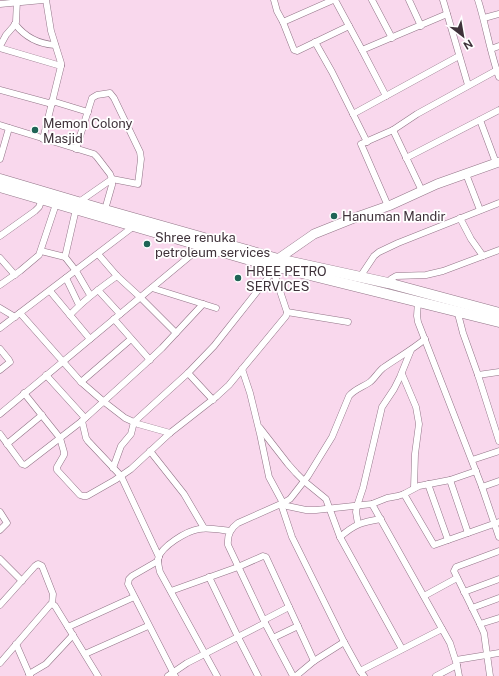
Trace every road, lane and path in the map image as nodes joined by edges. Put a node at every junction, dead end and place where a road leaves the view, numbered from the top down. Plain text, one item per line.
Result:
1 (45, 0) edge
2 (274, 0) edge
3 (334, 0) edge
4 (372, 0) edge
5 (409, 0) edge
6 (443, 0) edge
7 (478, 0) edge
8 (18, 1) edge
9 (0, 4) edge
10 (447, 14) junction
11 (499, 14) edge
12 (484, 18) junction
13 (283, 22) junction
14 (15, 24) junction
15 (349, 26) junction
16 (420, 26) junction
17 (392, 38) junction
18 (315, 42) junction
19 (55, 45) junction
20 (499, 46) edge
21 (0, 47) edge
22 (491, 49) junction
23 (362, 50) junction
24 (459, 56) junction
25 (61, 66) junction
26 (497, 70) junction
27 (499, 77) edge
28 (468, 85) junction
29 (0, 90) edge
30 (386, 96) junction
31 (52, 103) junction
32 (499, 110) edge
33 (88, 112) junction
34 (353, 114) junction
35 (480, 120) junction
36 (0, 125) edge
37 (9, 128) junction
38 (393, 130) junction
39 (42, 139) junction
40 (367, 142) junction
41 (76, 149) junction
42 (0, 158) edge
43 (406, 158) junction
44 (498, 162) edge
45 (466, 174) junction
46 (0, 179) edge
47 (112, 179) junction
48 (0, 187) edge
49 (422, 191) junction
50 (42, 199) junction
51 (57, 200) junction
52 (499, 203) edge
53 (77, 206) junction
54 (388, 206) junction
55 (480, 210) junction
56 (104, 213) junction
57 (460, 218) junction
58 (134, 226) junction
59 (0, 236) edge
60 (202, 246) junction
61 (41, 251) junction
62 (499, 251) edge
63 (98, 254) junction
64 (483, 256) junction
65 (0, 258) edge
66 (66, 258) junction
67 (275, 265) junction
68 (76, 271) junction
69 (15, 275) junction
70 (117, 276) junction
71 (360, 277) junction
72 (66, 278) junction
73 (388, 283) junction
74 (0, 285) edge
75 (152, 288) junction
76 (98, 290) junction
77 (50, 291) junction
78 (90, 295) junction
79 (140, 297) junction
80 (418, 301) junction
81 (203, 304) junction
82 (79, 305) junction
83 (458, 306) junction
84 (0, 308) edge
85 (216, 308) dead end
86 (287, 312) junction
87 (499, 313) edge
88 (120, 314) junction
89 (17, 315) junction
90 (70, 315) junction
91 (114, 319) junction
92 (348, 322) dead end
93 (499, 322) edge
94 (0, 328) edge
95 (176, 333) junction
96 (90, 339) junction
97 (131, 339) junction
98 (425, 339) junction
99 (0, 349) edge
100 (411, 350) junction
101 (150, 360) junction
102 (63, 361) junction
103 (242, 369) junction
104 (0, 370) edge
105 (499, 372) edge
106 (188, 373) junction
107 (46, 374) junction
108 (402, 374) junction
109 (478, 375) junction
110 (81, 382) junction
111 (24, 393) junction
112 (213, 400) junction
113 (103, 401) junction
114 (0, 414) edge
115 (42, 415) junction
116 (83, 419) junction
117 (134, 422) junction
118 (258, 425) junction
119 (0, 434) edge
120 (170, 434) junction
121 (60, 438) junction
122 (499, 441) edge
123 (7, 444) junction
124 (499, 450) edge
125 (150, 451) junction
126 (472, 460) junction
127 (113, 468) junction
128 (476, 471) junction
129 (121, 476) junction
130 (450, 480) junction
131 (304, 481) junction
132 (499, 481) edge
133 (428, 484) junction
134 (482, 487) junction
135 (414, 488) junction
136 (404, 494) junction
137 (282, 503) junction
138 (372, 504) junction
139 (357, 506) junction
140 (330, 509) junction
141 (0, 512) edge
142 (381, 519) junction
143 (497, 522) edge
144 (358, 524) junction
145 (204, 528) junction
146 (0, 530) edge
147 (230, 531) junction
148 (468, 533) junction
149 (340, 537) junction
150 (499, 537) edge
151 (448, 540) junction
152 (499, 551) edge
153 (0, 559) edge
154 (158, 559) junction
155 (238, 567) junction
156 (209, 577) junction
157 (457, 578) junction
158 (499, 579) edge
159 (22, 581) junction
160 (171, 591) junction
161 (464, 592) junction
162 (424, 596) junction
163 (134, 597) junction
164 (499, 598) edge
165 (52, 604) junction
166 (0, 605) edge
167 (289, 607) junction
168 (472, 608) junction
169 (499, 618) edge
170 (264, 622) junction
171 (480, 624) junction
172 (148, 626) junction
173 (298, 626) junction
174 (68, 627) junction
175 (442, 629) junction
176 (73, 635) junction
177 (238, 637) junction
178 (273, 638) junction
179 (344, 642) junction
180 (16, 644) junction
181 (402, 649) junction
182 (499, 653) edge
183 (85, 654) junction
184 (204, 654) junction
185 (486, 655) junction
186 (314, 661) junction
187 (0, 663) edge
188 (456, 663) junction
189 (362, 673) edge
190 (95, 674) edge
191 (29, 675) edge
192 (172, 675) edge
193 (216, 676) edge
194 (258, 676) edge
195 (293, 676) edge
196 (296, 676) edge
197 (436, 676) edge
198 (459, 676) edge
199 (490, 676) edge

1 - 8 street
1 - 19 street
2 - 13 street
3 - 13 street
3 - 15 street
4 - 17 street
5 - 16 street
6 - 10 street
7 - 12 street
8 - 9 street
8 - 14 street
10 - 16 street
10 - 24 street
11 - 12 street
12 - 22 street
13 - 18 street
14 - 19 street
14 - 21 street
15 - 18 street
15 - 23 street
16 - 17 street
17 - 23 street
18 - 34 street
19 - 25 street
20 - 22 street
21 - 25 street
22 - 26 street
23 - 30 street
24 - 28 street
24 - 30 street
25 - 31 street
26 - 27 street
26 - 28 street
28 - 38 street
29 - 31 street
30 - 34 street
31 - 33 street
31 - 39 street
32 - 35 street
33 - 41 street
33 - 47 street
34 - 40 street
35 - 43 street
35 - 44 street
36 - 37 street
37 - 39 street
37 - 42 street
38 - 40 street
38 - 43 street
39 - 41 street
40 - 54 street
41 - 47 street
43 - 49 street
44 - 45 street
45 - 49 street
45 - 55 street
46 - 51 main road
47 - 53 street
47 - 56 street
48 - 50 main road
49 - 54 street
50 - 51 main road
50 - 59 street
51 - 53 main road
51 - 61 street
52 - 55 street
53 - 56 main road
53 - 66 street
54 - 67 street
55 - 57 street
56 - 58 main road
56 - 67 main road
57 - 64 street
57 - 71 street
58 - 60 main road
58 - 63 street
60 - 67 main road
60 - 75 street
61 - 66 street
61 - 69 street
62 - 64 street
63 - 68 street
63 - 70 street
64 - 73 street
65 - 69 street
66 - 68 street
67 - 71 main road
67 - 80 main road
67 - 86 street
67 - 106 street
68 - 72 street
68 - 78 street
69 - 74 street
70 - 76 street
70 - 79 street
71 - 73 main road
72 - 77 street
72 - 82 street
73 - 83 main road
75 - 79 street
75 - 81 street
76 - 78 street
76 - 88 street
77 - 89 street
77 - 90 street
78 - 82 street
79 - 88 street
79 - 95 street
80 - 83 main road
80 - 98 street
81 - 85 street
81 - 95 street
82 - 90 street
83 - 87 main road
83 - 93 main road
83 - 109 street
84 - 89 street
86 - 92 street
86 - 103 street
88 - 91 street
89 - 94 street
89 - 102 street
90 - 96 street
91 - 96 street
91 - 97 street
95 - 101 street
96 - 102 street
97 - 101 street
97 - 110 street
98 - 100 street
98 - 126 street
99 - 104 street
100 - 108 street
100 - 131 street
101 - 113 street
102 - 107 street
102 - 110 street
103 - 112 street
103 - 118 street
105 - 109 street
106 - 112 street
106 - 117 street
107 - 111 street
107 - 116 street
108 - 135 street
108 - 139 street
109 - 122 street
110 - 113 street
111 - 114 street
111 - 115 street
112 - 120 street
113 - 116 street
113 - 117 street
115 - 121 street
115 - 123 street
116 - 121 street
116 - 127 street
117 - 120 street
117 - 127 street
118 - 131 street
118 - 137 street
119 - 123 street
120 - 125 street
121 - 123 street
121 - 129 street
124 - 126 street
125 - 129 street
125 - 145 street
126 - 128 street
127 - 129 street
128 - 130 street
128 - 134 street
129 - 154 street
130 - 133 street
130 - 148 street
131 - 137 street
131 - 140 street
132 - 134 street
133 - 135 street
133 - 151 street
134 - 143 street
135 - 136 street
136 - 138 street
136 - 151 street
137 - 140 street
137 - 147 street
137 - 179 street
138 - 139 street
138 - 142 street
139 - 140 street
139 - 144 street
140 - 149 street
141 - 146 street
142 - 144 street
142 - 162 street
143 - 148 street
143 - 150 street
144 - 149 street
145 - 147 street
145 - 154 street
147 - 155 street
148 - 151 street
149 - 181 street
152 - 157 street
153 - 159 street
154 - 160 street
154 - 163 street
155 - 156 street
155 - 167 street
155 - 170 street
156 - 160 street
156 - 177 street
157 - 161 street
157 - 162 street
158 - 161 street
159 - 165 street
159 - 166 street
160 - 184 street
161 - 168 street
162 - 175 street
163 - 172 street
163 - 174 street
164 - 168 street
165 - 174 street
165 - 180 street
167 - 170 street
167 - 173 street
168 - 171 street
169 - 171 street
170 - 177 street
170 - 178 street
171 - 185 street
172 - 183 street
172 - 192 street
173 - 178 street
173 - 186 street
174 - 176 street
175 - 181 street
175 - 188 street
176 - 183 street
176 - 191 street
177 - 184 street
177 - 194 street
178 - 195 street
179 - 186 street
179 - 189 street
180 - 187 street
180 - 191 street
181 - 189 street
182 - 185 street
183 - 190 street
184 - 192 street
184 - 193 street
185 - 188 street
185 - 199 street
186 - 196 street
188 - 197 street
188 - 198 street

